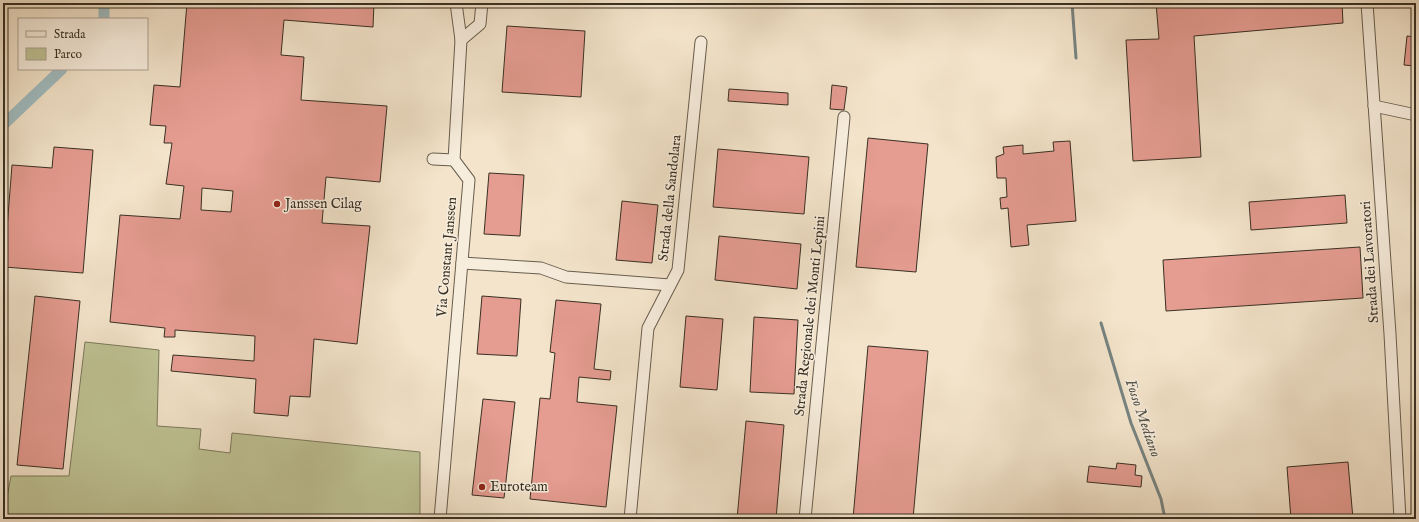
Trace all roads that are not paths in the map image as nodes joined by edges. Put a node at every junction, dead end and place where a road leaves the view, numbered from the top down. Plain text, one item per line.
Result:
1 (456, 3) edge
2 (482, 3) edge
3 (1367, 3) edge
4 (461, 40) junction
5 (701, 42) dead end
6 (1374, 106) junction
7 (1416, 114) edge
8 (844, 117) dead end
9 (433, 159) dead end
10 (454, 160) junction
11 (462, 263) junction
12 (670, 285) junction
13 (440, 519) edge
14 (630, 519) edge
15 (805, 519) edge
16 (1400, 519) edge

1 - 4 street
2 - 4 street
3 - 6 street, Strada dei Lavoratori
4 - 10 street
5 - 12 street, Strada della Sandolara
6 - 7 street
6 - 16 street, Strada dei Lavoratori
8 - 15 street, Strada Regionale dei Monti Lepini
9 - 10 street
10 - 11 street, Via Constant Janssen
11 - 12 street
11 - 13 street, Via Constant Janssen
12 - 14 street, Strada della Sandolara

